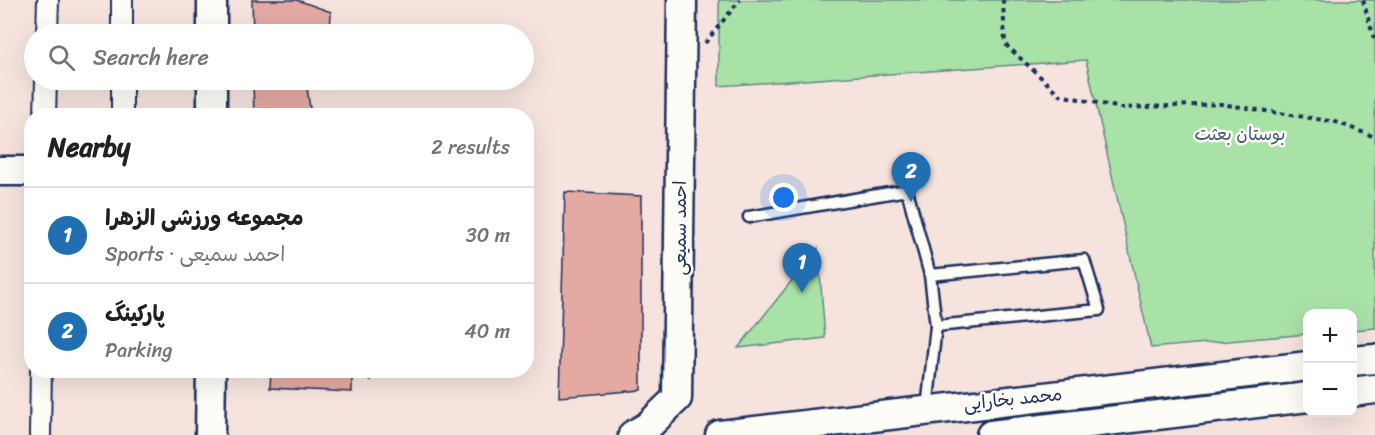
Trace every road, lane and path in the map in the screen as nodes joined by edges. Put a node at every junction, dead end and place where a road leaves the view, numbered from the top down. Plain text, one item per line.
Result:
1 (48, 0) edge
2 (122, 0) edge
3 (212, 0) edge
4 (682, 0) edge
5 (740, 0) edge
6 (1003, 0) edge
7 (1363, 0) edge
8 (47, 24) edge
9 (122, 24) edge
10 (212, 24) edge
11 (1375, 42) edge
12 (682, 71) junction
13 (46, 90) edge
14 (122, 90) edge
15 (212, 90) edge
16 (45, 108) edge
17 (122, 108) edge
18 (212, 108) edge
19 (1375, 137) edge
20 (0, 171) edge
21 (24, 171) edge
22 (749, 217) dead end
23 (930, 275) junction
24 (936, 326) junction
25 (1375, 359) edge
26 (1357, 361) edge
27 (1303, 367) edge
28 (41, 378) edge
29 (211, 378) edge
30 (1375, 389) edge
31 (1357, 391) edge
32 (1303, 398) edge
33 (927, 409) junction
34 (1025, 415) edge
35 (1122, 426) edge
36 (1074, 429) edge
37 (40, 435) edge
38 (210, 435) edge
39 (633, 435) edge
40 (720, 435) edge
41 (991, 435) edge

1 - 8 street
2 - 9 street
3 - 10 main road
4 - 12 main road, احمد سمیعی
5 - 12 path
6 - 19 path
7 - 11 path
12 - 39 main road, احمد سمیعی
13 - 16 street
14 - 17 street
15 - 18 main road
20 - 21 main road
22 - 23 lane
23 - 24 lane
23 - 24 lane
24 - 33 lane
25 - 26 main road
27 - 34 main road, محمد بخارایی
28 - 37 street
29 - 38 main road
30 - 31 main road
32 - 35 main road, محمد بخارایی
33 - 34 main road, محمد بخارایی
33 - 40 main road, محمد بخارایی
34 - 36 main road
34 - 36 main road, محمد بخارایی
34 - 41 main road, محمد بخارایی
35 - 36 main road, محمد بخارایی

